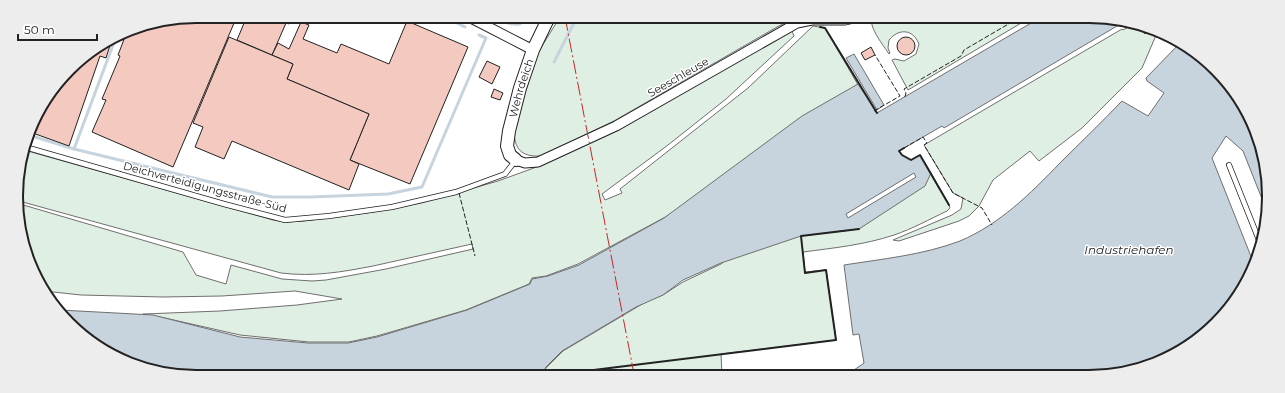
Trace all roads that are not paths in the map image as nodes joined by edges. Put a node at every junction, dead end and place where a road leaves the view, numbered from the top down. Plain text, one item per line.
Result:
1 (481, 23) edge
2 (546, 23) edge
3 (801, 23) edge
4 (533, 50) junction
5 (30, 148) edge
6 (516, 160) junction
7 (1229, 165) dead end
8 (1258, 235) edge

1 - 4 street
2 - 4 street, Wehrdeich
3 - 6 street, Seeschleuse
4 - 6 street, Wehrdeich
5 - 6 lane, Deichverteidigungsstraße-Süd
7 - 8 lane

